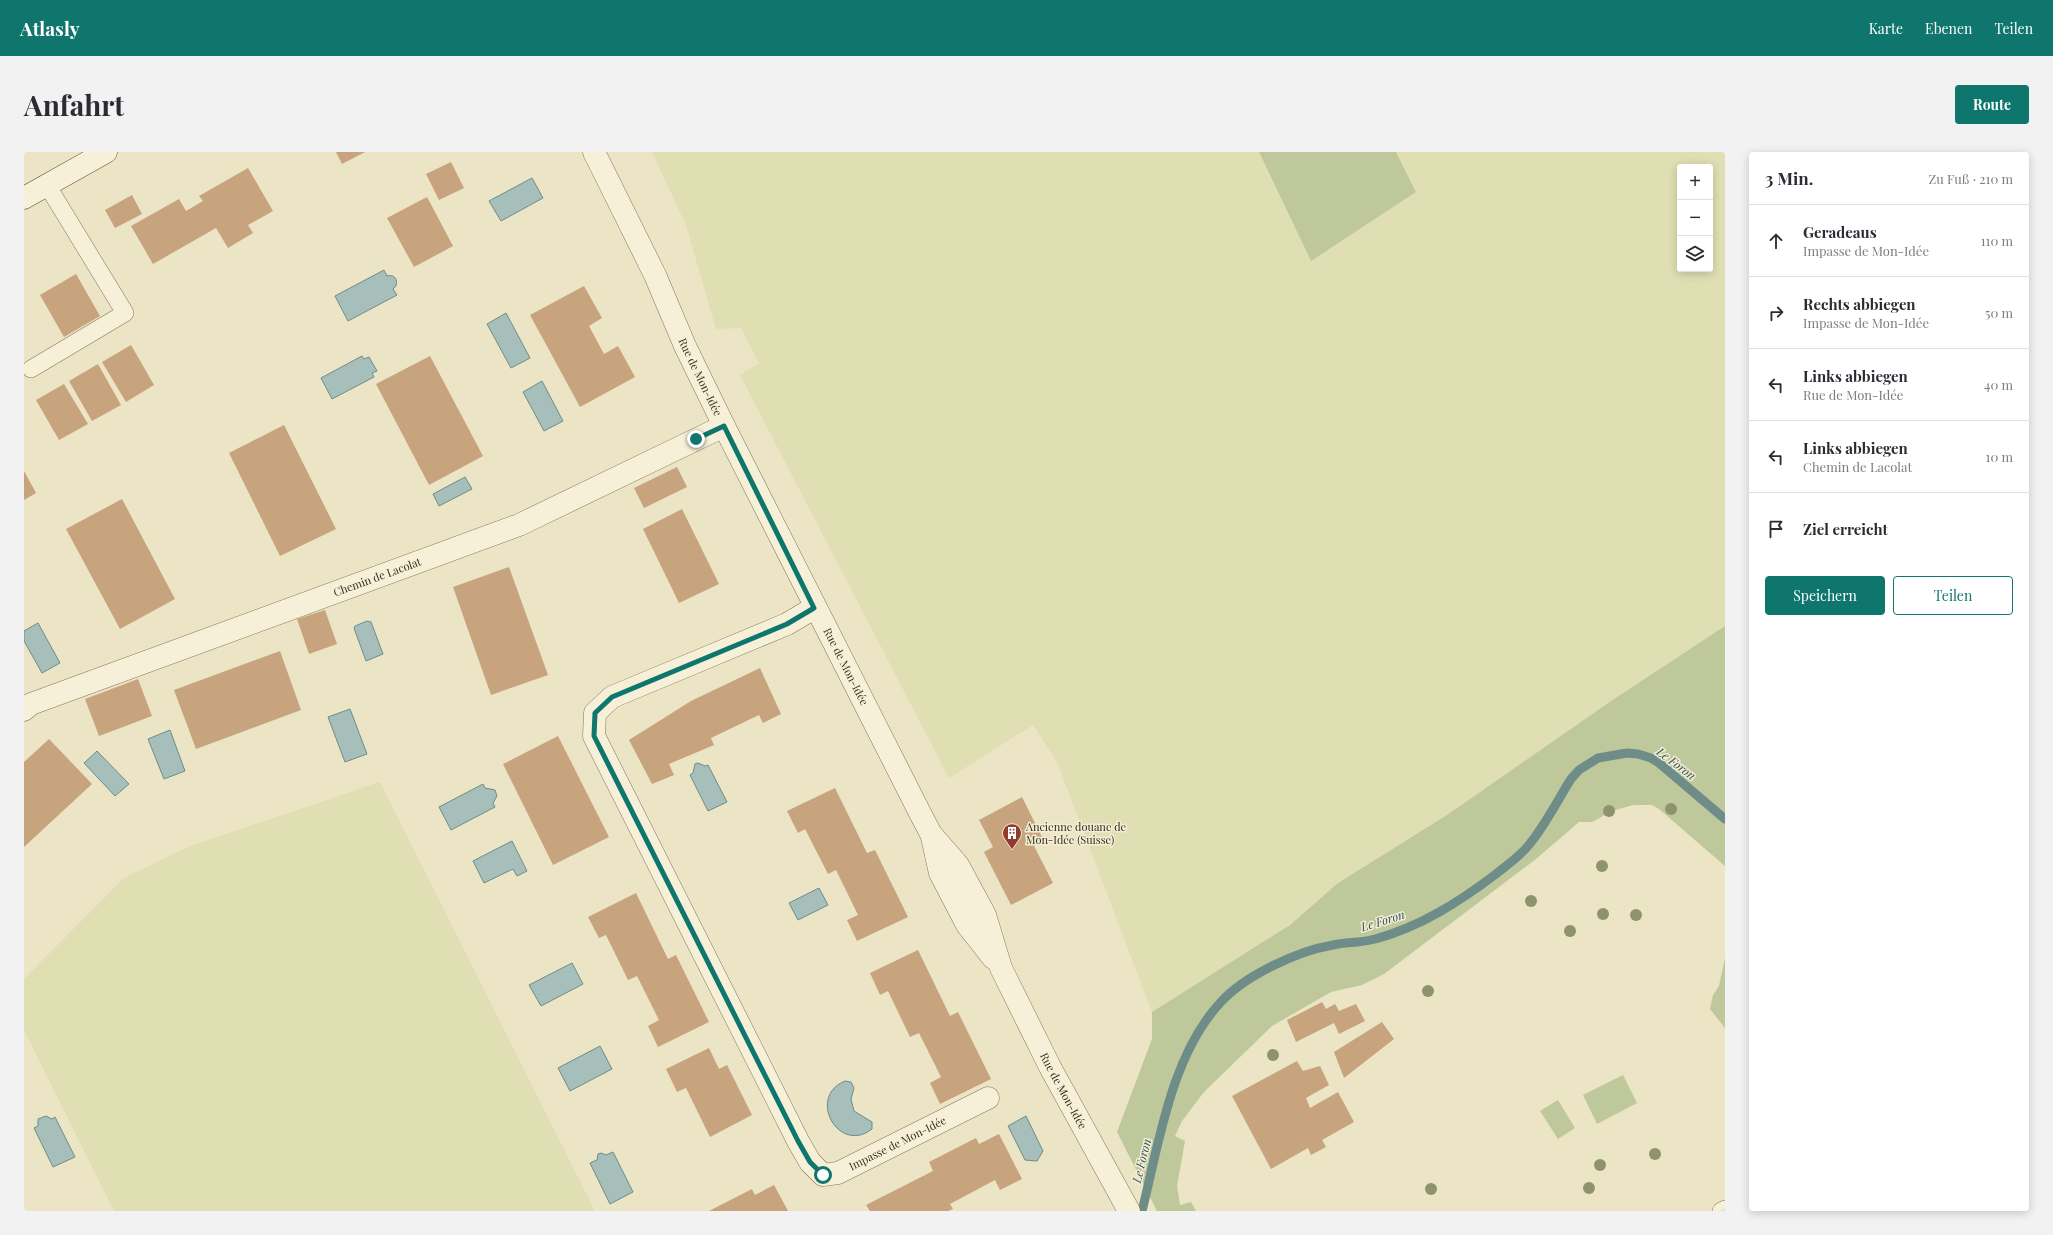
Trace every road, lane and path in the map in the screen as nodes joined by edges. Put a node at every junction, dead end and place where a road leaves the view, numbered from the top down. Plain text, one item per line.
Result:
1 (106, 152) edge
2 (594, 152) edge
3 (47, 185) junction
4 (24, 198) edge
5 (31, 369) dead end
6 (724, 426) junction
7 (814, 608) junction
8 (24, 710) edge
9 (988, 1098) dead end
10 (1725, 1209) edge
11 (1129, 1211) edge
12 (1721, 1211) edge

1 - 3 street
2 - 6 street, Rue de Mon-Idée
3 - 4 street
3 - 5 lane
6 - 7 street, Rue de Mon-Idée
6 - 8 street, Chemin de Lacolat
7 - 9 street, Impasse de Mon-Idée
7 - 11 street, Rue de Mon-Idée
10 - 12 lane

